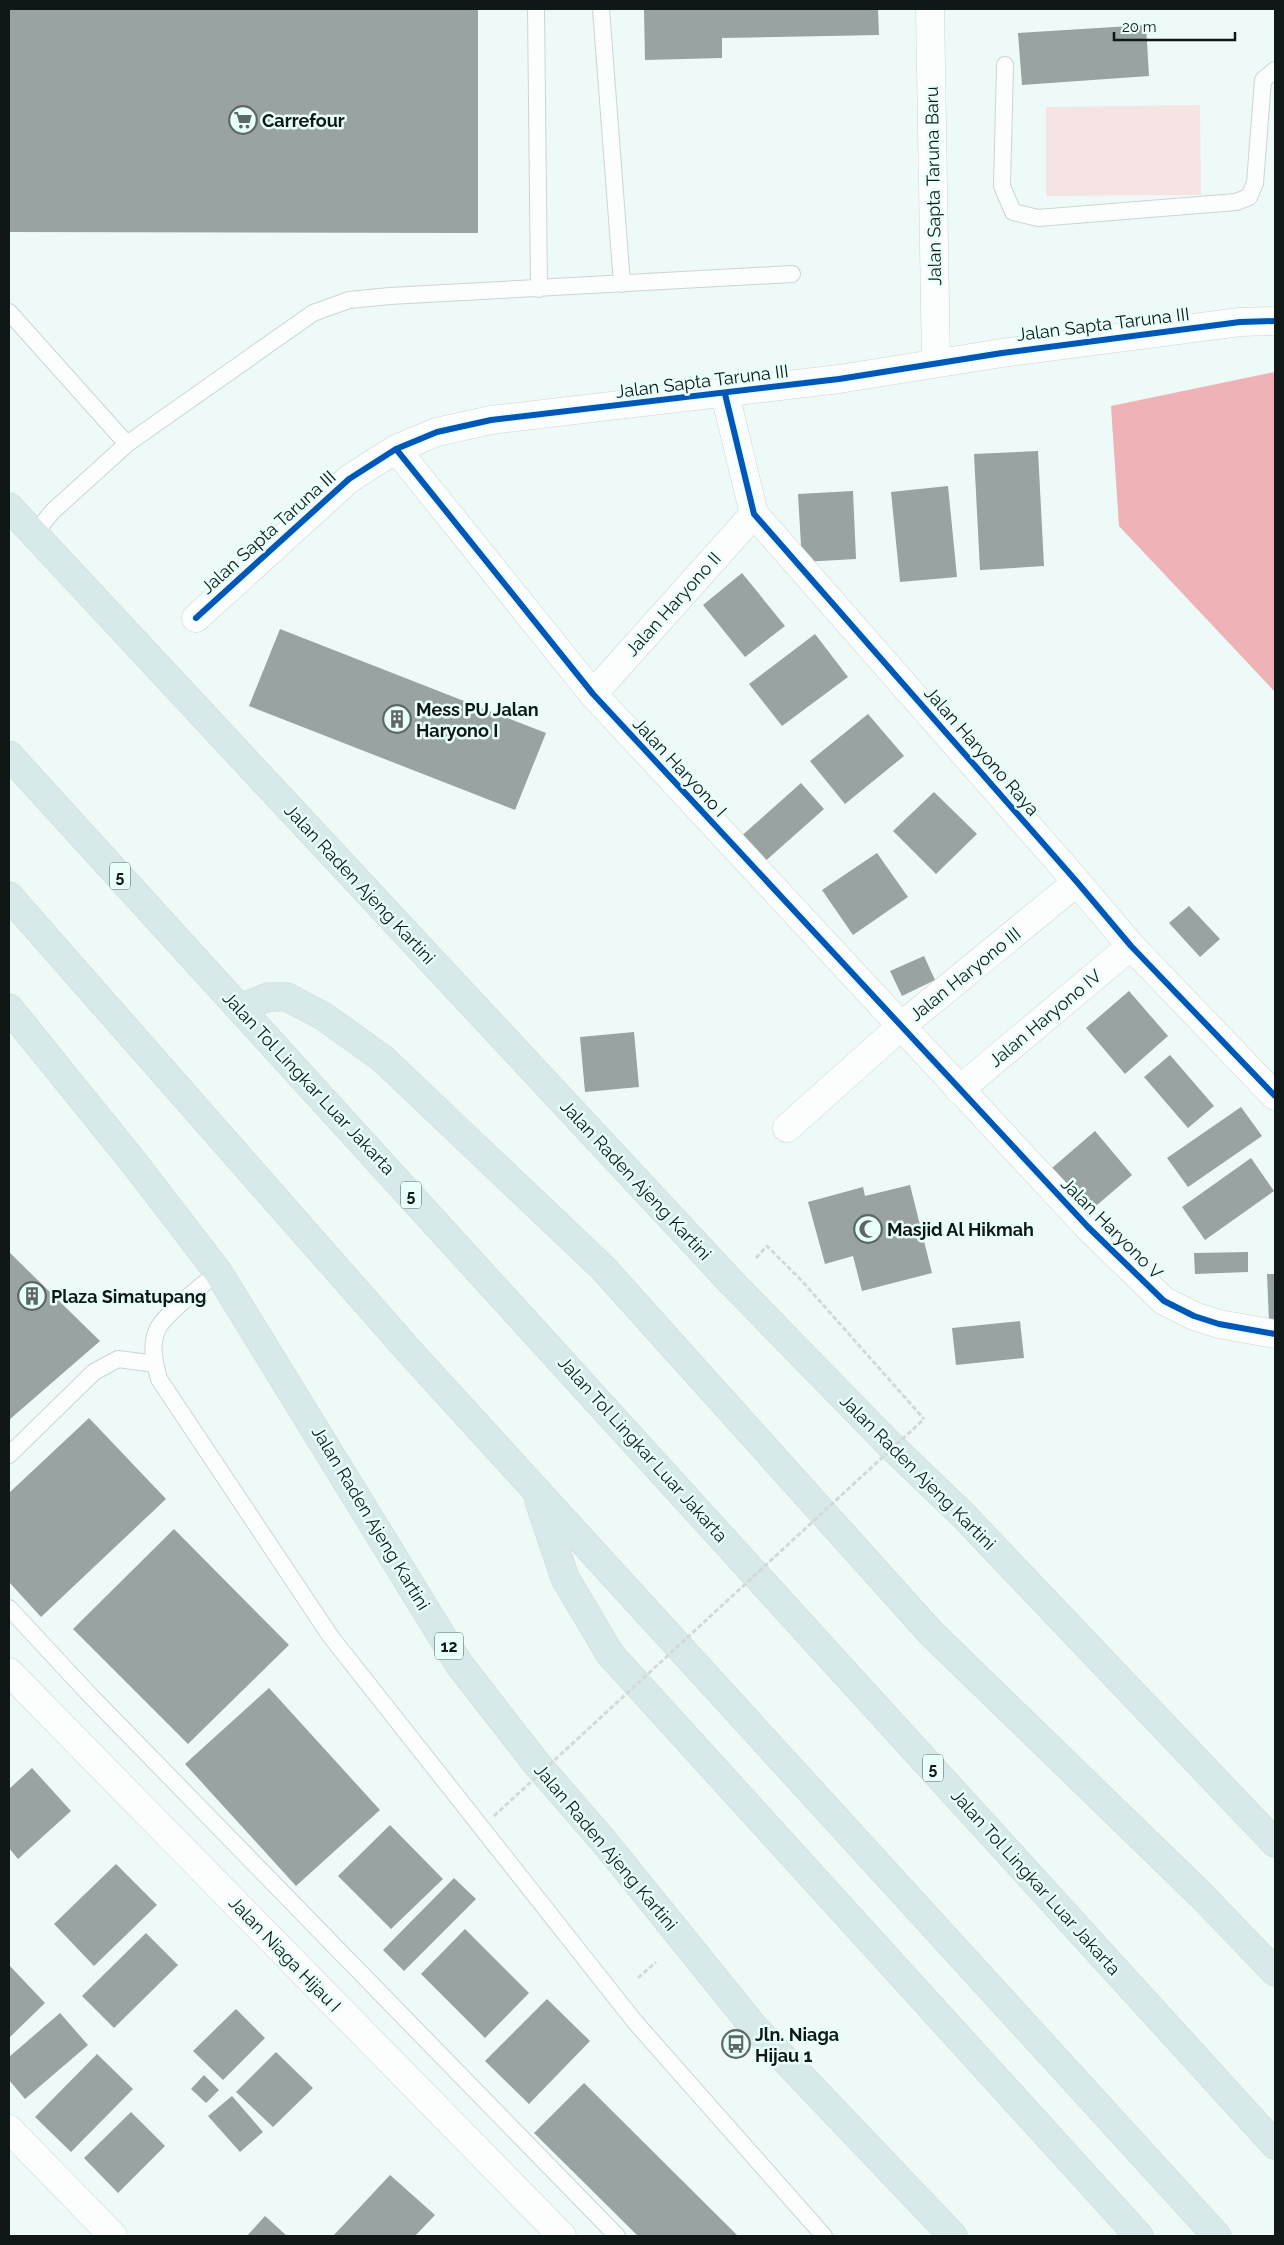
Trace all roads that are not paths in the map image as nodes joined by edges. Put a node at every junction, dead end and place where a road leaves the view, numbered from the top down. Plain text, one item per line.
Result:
1 (536, 9) edge
2 (601, 9) edge
3 (930, 9) edge
4 (1006, 64) dead end
5 (1275, 70) edge
6 (792, 274) dead end
7 (622, 284) junction
8 (539, 289) junction
9 (9, 312) edge
10 (1275, 321) edge
11 (936, 363) junction
12 (725, 394) junction
13 (127, 444) junction
14 (396, 449) junction
15 (9, 507) edge
16 (754, 514) junction
17 (34, 534) junction
18 (196, 618) dead end
19 (593, 694) junction
20 (9, 755) edge
21 (1077, 882) junction
22 (9, 896) edge
23 (1131, 946) junction
24 (235, 1003) junction
25 (9, 1008) edge
26 (900, 1027) junction
27 (959, 1090) junction
28 (1275, 1096) edge
29 (786, 1128) dead end
30 (218, 1272) junction
31 (1275, 1334) edge
32 (155, 1364) junction
33 (9, 1455) edge
34 (535, 1490) junction
35 (9, 1608) edge
36 (9, 1672) edge
37 (1275, 1843) edge
38 (1275, 1972) edge
39 (9, 2129) edge
40 (1275, 2144) edge
41 (113, 2236) edge
42 (562, 2236) edge
43 (617, 2236) edge
44 (824, 2236) edge
45 (953, 2236) edge
46 (1139, 2236) edge
47 (1216, 2236) edge

1 - 8 lane
2 - 7 lane
3 - 11 street, Jalan Sapta Taruna Baru
4 - 5 lane
6 - 7 lane
7 - 8 lane
8 - 13 lane
9 - 13 lane
10 - 11 street, Jalan Sapta Taruna III
11 - 12 street, Jalan Sapta Taruna III
12 - 14 street, Jalan Sapta Taruna III
12 - 16 street, Jalan Haryono Raya
13 - 17 lane
14 - 18 street, Jalan Sapta Taruna III
14 - 19 street, Jalan Haryono I
15 - 17 highway, Jalan Raden Ajeng Kartini
16 - 19 street, Jalan Haryono II
16 - 21 street, Jalan Haryono Raya
17 - 37 highway, Jalan Raden Ajeng Kartini
19 - 26 street, Jalan Haryono I
20 - 24 highway, Jalan Tol Lingkar Luar Jakarta / 5
21 - 23 street, Jalan Haryono Raya
21 - 26 street, Jalan Haryono III
22 - 34 highway
23 - 27 street, Jalan Haryono IV
23 - 28 street, Jalan Haryono Raya
24 - 38 highway
24 - 40 highway, Jalan Tol Lingkar Luar Jakarta / 5
25 - 30 highway, Jalan Raden Ajeng Kartini / 12
26 - 27 street, Jalan Haryono I
26 - 29 street, Jalan Haryono III
27 - 31 street, Jalan Haryono V
30 - 32 lane
30 - 45 highway, Jalan Raden Ajeng Kartini / 12
32 - 33 lane
32 - 44 lane
34 - 46 highway
34 - 47 highway
35 - 43 lane
36 - 42 street, Jalan Niaga Hijau I
39 - 41 street

